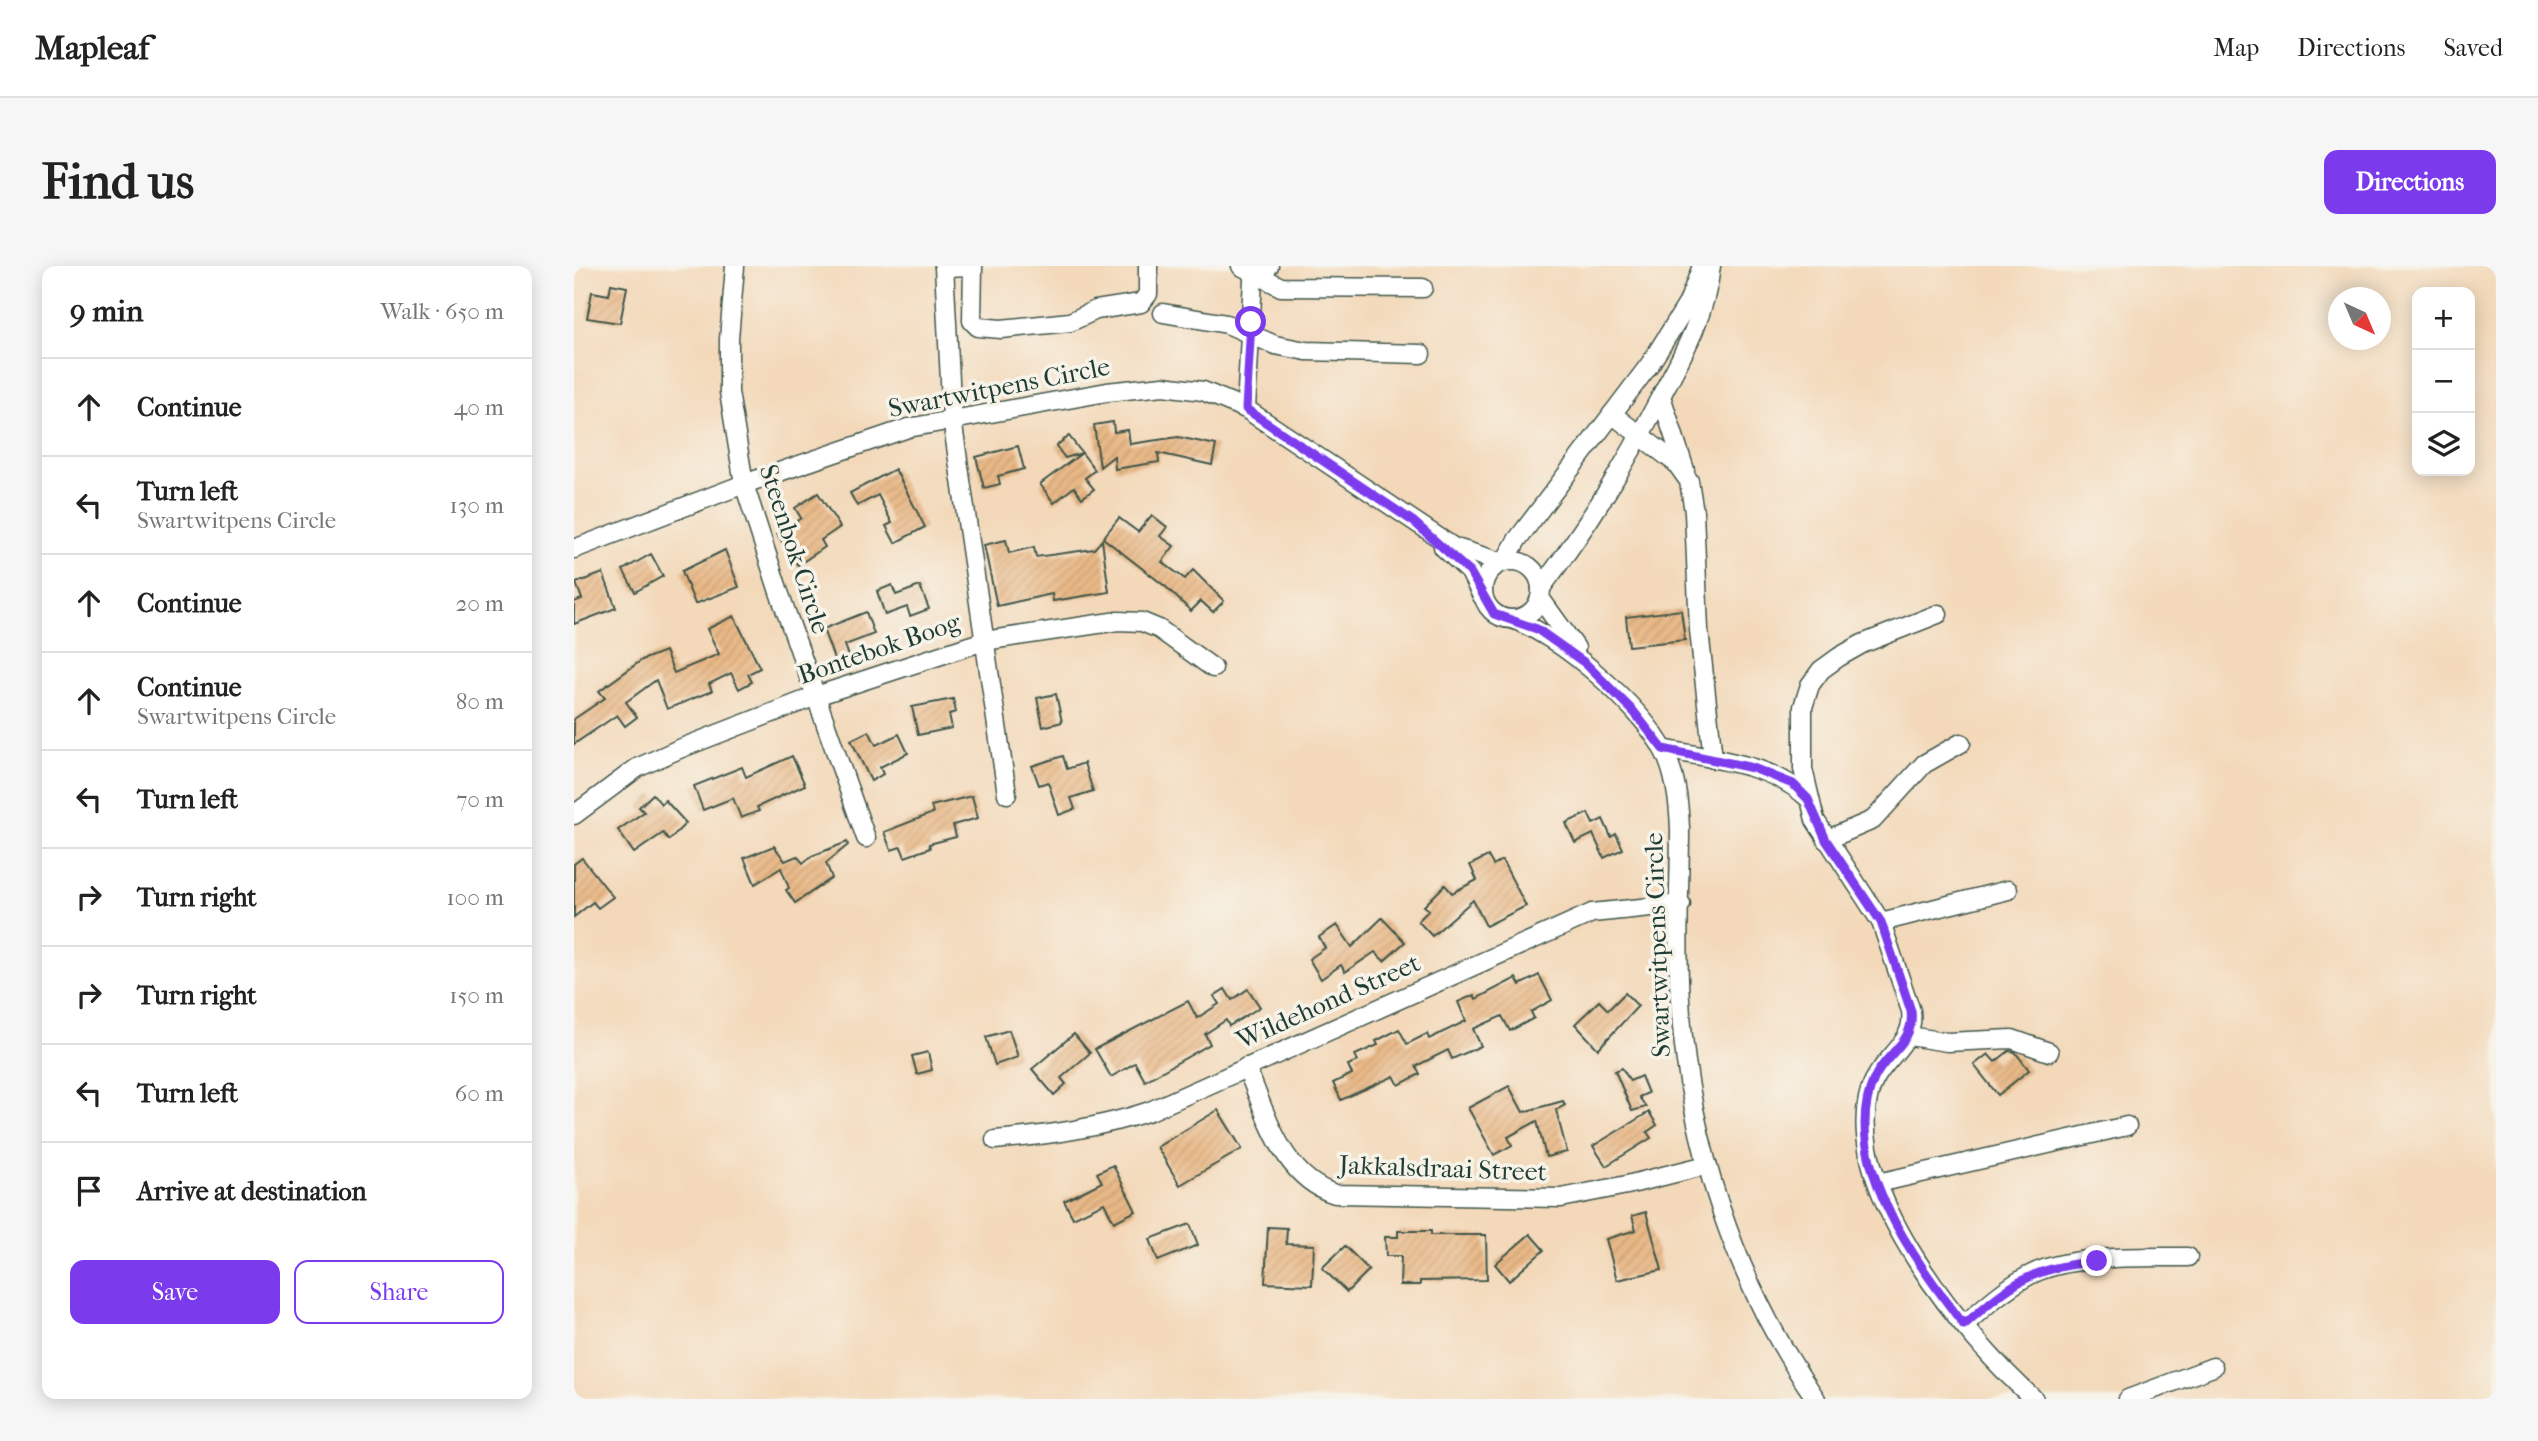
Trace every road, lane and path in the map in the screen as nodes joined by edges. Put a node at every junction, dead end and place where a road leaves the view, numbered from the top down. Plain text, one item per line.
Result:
1 (735, 266) edge
2 (1148, 266) edge
3 (1702, 266) edge
4 (1711, 266) edge
5 (944, 267) edge
6 (1256, 269) edge
7 (1423, 288) dead end
8 (1163, 313) dead end
9 (1250, 332) junction
10 (1420, 354) dead end
11 (1661, 396) junction
12 (1246, 409) junction
13 (1612, 414) junction
14 (952, 419) junction
15 (1642, 435) junction
16 (1689, 481) junction
17 (744, 484) junction
18 (1414, 522) junction
19 (574, 549) edge
20 (1503, 561) junction
21 (1540, 593) junction
22 (1483, 598) junction
23 (1938, 614) dead end
24 (1512, 619) junction
25 (984, 641) junction
26 (1585, 663) junction
27 (1213, 668) dead end
28 (816, 696) junction
29 (1961, 743) dead end
30 (1663, 749) junction
31 (1713, 760) junction
32 (1007, 794) dead end
33 (1808, 799) junction
34 (574, 815) edge
35 (866, 838) dead end
36 (1826, 840) junction
37 (2008, 890) dead end
38 (1681, 904) junction
39 (1881, 922) junction
40 (1909, 1036) junction
41 (2049, 1052) dead end
42 (1246, 1067) junction
43 (2127, 1126) dead end
44 (995, 1140) dead end
45 (1707, 1165) junction
46 (1878, 1183) junction
47 (2188, 1257) dead end
48 (1964, 1325) junction
49 (2213, 1367) dead end
50 (1815, 1399) edge
51 (2034, 1399) edge
52 (2128, 1399) edge

1 - 17 street, Steenbok Circle
2 - 5 street
3 - 13 street
4 - 11 street
5 - 14 street
6 - 7 street
6 - 9 street
8 - 9 street
9 - 10 street
9 - 12 street
11 - 15 street
11 - 16 street
12 - 14 street, Swartwitpens Circle
12 - 18 street, Swartwitpens Circle
13 - 15 street
13 - 20 street
14 - 17 street, Swartwitpens Circle
14 - 25 street
15 - 16 street
15 - 21 street
16 - 31 street
17 - 19 street, Swartwitpens Circle
17 - 28 street, Steenbok Circle
18 - 20 street, Swartwitpens Circle
18 - 22 street, Swartwitpens Circle
20 - 21 street
20 - 22 street
21 - 24 street
21 - 26 street, Swartwitpens Circle
22 - 24 street
23 - 33 street
24 - 26 street, Swartwitpens Circle
25 - 27 street, Bontebok Boog
25 - 28 street, Bontebok Boog
25 - 32 street
26 - 30 street, Swartwitpens Circle
28 - 34 street, Bontebok Boog
28 - 35 street, Steenbok Circle
29 - 36 street
30 - 31 street
30 - 38 street, Swartwitpens Circle
31 - 33 street
33 - 36 street
36 - 39 street
37 - 39 street
38 - 42 street, Wildehond Street
38 - 45 street, Swartwitpens Circle
39 - 40 street
40 - 41 street
40 - 46 street
42 - 44 street, Wildehond Street
42 - 45 street, Jakkalsdraai Street
43 - 46 street
45 - 50 street, Swartwitpens Circle
46 - 48 street
47 - 48 street
48 - 51 street
49 - 52 street

